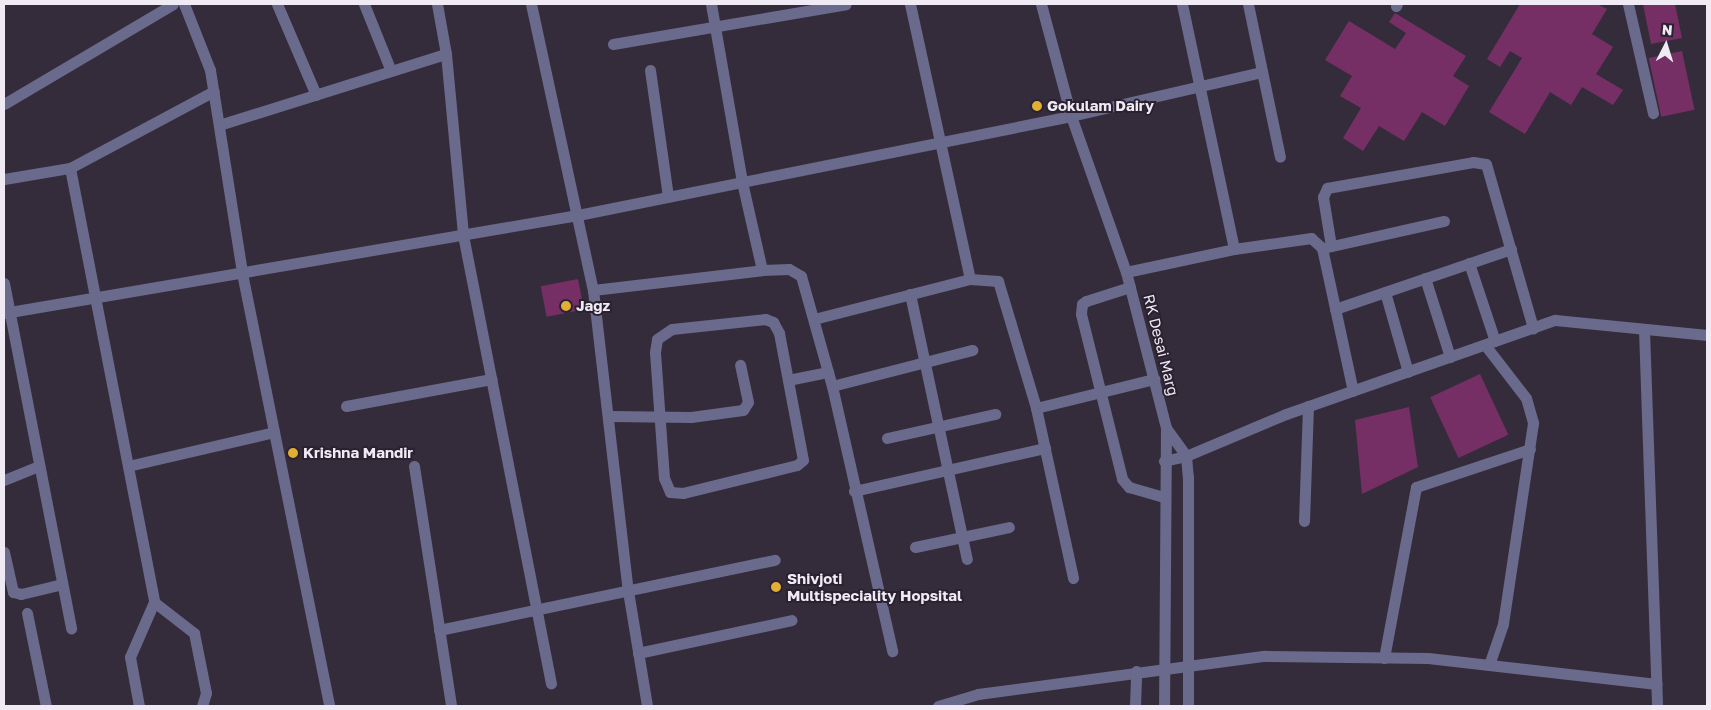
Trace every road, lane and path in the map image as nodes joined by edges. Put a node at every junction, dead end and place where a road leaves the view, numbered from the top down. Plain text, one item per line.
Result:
1 (173, 4) edge
2 (184, 4) edge
3 (277, 4) edge
4 (364, 4) edge
5 (437, 4) edge
6 (531, 4) edge
7 (710, 4) edge
8 (846, 4) edge
9 (910, 4) edge
10 (1041, 4) edge
11 (1182, 4) edge
12 (1248, 4) edge
13 (1628, 4) edge
14 (715, 27) junction
15 (613, 44) dead end
16 (446, 54) junction
17 (650, 70) dead end
18 (392, 71) junction
19 (1262, 72) junction
20 (1199, 86) junction
21 (214, 91) junction
22 (316, 94) junction
23 (4, 104) edge
24 (1652, 113) dead end
25 (1071, 116) junction
26 (219, 125) junction
27 (940, 142) junction
28 (1280, 158) dead end
29 (70, 168) junction
30 (6, 176) edge
31 (742, 182) junction
32 (668, 197) junction
33 (578, 215) junction
34 (1444, 221) dead end
35 (463, 235) junction
36 (1326, 247) junction
37 (1234, 249) junction
38 (1511, 249) junction
39 (1470, 263) junction
40 (762, 270) junction
41 (242, 272) junction
42 (1126, 272) junction
43 (970, 278) junction
44 (1426, 278) junction
45 (4, 283) edge
46 (1130, 287) junction
47 (593, 290) junction
48 (1385, 292) junction
49 (910, 294) junction
50 (95, 298) junction
51 (1335, 309) junction
52 (6, 312) edge
53 (814, 319) junction
54 (1533, 328) junction
55 (1644, 330) junction
56 (1707, 335) edge
57 (1490, 343) junction
58 (972, 350) dead end
59 (1450, 357) junction
60 (925, 363) junction
61 (740, 365) dead end
62 (828, 372) junction
63 (1408, 372) junction
64 (492, 379) junction
65 (788, 380) junction
66 (1154, 380) junction
67 (832, 386) junction
68 (1353, 390) junction
69 (1100, 393) junction
70 (346, 406) dead end
71 (1308, 406) junction
72 (1036, 408) junction
73 (995, 414) dead end
74 (610, 416) junction
75 (661, 417) junction
76 (938, 427) junction
77 (1166, 428) junction
78 (274, 432) junction
79 (887, 438) dead end
80 (1045, 448) junction
81 (1530, 449) junction
82 (1186, 456) junction
83 (1164, 461) junction
84 (39, 466) junction
85 (128, 466) junction
86 (414, 466) dead end
87 (947, 470) junction
88 (4, 480) edge
89 (854, 491) junction
90 (1164, 497) junction
91 (1304, 521) dead end
92 (1009, 527) dead end
93 (962, 537) junction
94 (915, 547) dead end
95 (4, 552) edge
96 (967, 559) dead end
97 (775, 560) dead end
98 (1073, 578) dead end
99 (62, 584) junction
100 (628, 591) junction
101 (154, 602) junction
102 (537, 610) junction
103 (27, 613) dead end
104 (792, 620) dead end
105 (71, 629) dead end
106 (439, 630) junction
107 (892, 651) dead end
108 (638, 654) junction
109 (1384, 658) junction
110 (1489, 665) junction
111 (1189, 666) junction
112 (1164, 667) junction
113 (1136, 671) junction
114 (551, 683) dead end
115 (1657, 684) junction
116 (46, 706) edge
117 (139, 706) edge
118 (202, 706) edge
119 (329, 706) edge
120 (451, 706) edge
121 (647, 706) edge
122 (938, 706) edge
123 (1135, 706) edge
124 (1164, 706) edge
125 (1188, 706) edge
126 (1657, 706) edge

1 - 23 street
2 - 21 street
3 - 22 street
4 - 18 street
5 - 16 street
6 - 33 street
7 - 14 street
8 - 14 street
9 - 27 street
10 - 25 street, RK Desai Marg
11 - 20 street
12 - 19 street
13 - 24 street
14 - 15 street
14 - 31 street
16 - 18 street
16 - 35 street
17 - 32 street
18 - 22 street
19 - 20 street
19 - 28 street
20 - 25 street
20 - 37 street
21 - 26 street
21 - 29 street
22 - 26 street
25 - 27 street
25 - 42 street, RK Desai Marg
26 - 41 street
27 - 31 street
27 - 43 street
29 - 30 street
29 - 50 street
31 - 32 street
31 - 40 street
32 - 33 street
33 - 35 street
33 - 47 street
34 - 36 street
35 - 41 street
35 - 64 street
36 - 37 street
36 - 38 street
36 - 51 street
37 - 42 street
38 - 39 street
38 - 54 street
39 - 44 street
39 - 57 street
40 - 47 street
40 - 53 street
41 - 50 street
41 - 78 street
42 - 46 street, RK Desai Marg
43 - 49 street
43 - 72 street
44 - 48 street
44 - 59 street
45 - 52 street
46 - 66 street, RK Desai Marg
46 - 69 street
47 - 74 street
48 - 51 street
48 - 63 street
49 - 53 street
49 - 60 street
50 - 52 street
50 - 85 street
51 - 68 street
52 - 84 street
53 - 62 street
54 - 55 street
54 - 57 street
55 - 56 street
55 - 115 street
57 - 59 street
57 - 81 street
58 - 60 street
59 - 63 street
60 - 67 street
60 - 76 street
61 - 75 street
62 - 65 street
62 - 67 street
63 - 68 street
64 - 70 street
64 - 102 street
65 - 75 street
65 - 75 street
66 - 69 street
66 - 77 street, RK Desai Marg
67 - 89 street
68 - 71 street
69 - 72 street
69 - 90 street
71 - 82 street
71 - 91 street
72 - 80 street
73 - 76 street
74 - 75 street
74 - 100 street
76 - 79 street
76 - 87 street
77 - 82 street
77 - 83 street, RK Desai Marg
78 - 85 street
78 - 119 street
80 - 87 street
80 - 98 street
81 - 109 street
81 - 110 street
82 - 83 street
82 - 111 street
83 - 90 street, RK Desai Marg
84 - 88 street
84 - 99 street
85 - 101 street
86 - 106 street
87 - 89 street
87 - 93 street
89 - 107 street
90 - 112 street, RK Desai Marg
92 - 93 street
93 - 94 street
93 - 96 street
95 - 99 street
97 - 100 street
99 - 105 street
100 - 102 street
100 - 108 street
101 - 117 street
101 - 118 street
102 - 106 street
102 - 114 street
103 - 116 street
104 - 108 street
106 - 120 street
108 - 121 street
109 - 110 street
109 - 111 street
110 - 115 street
111 - 112 street
111 - 125 street
112 - 113 street
112 - 124 street, RK Desai Marg
113 - 122 street
113 - 123 street
115 - 126 street

